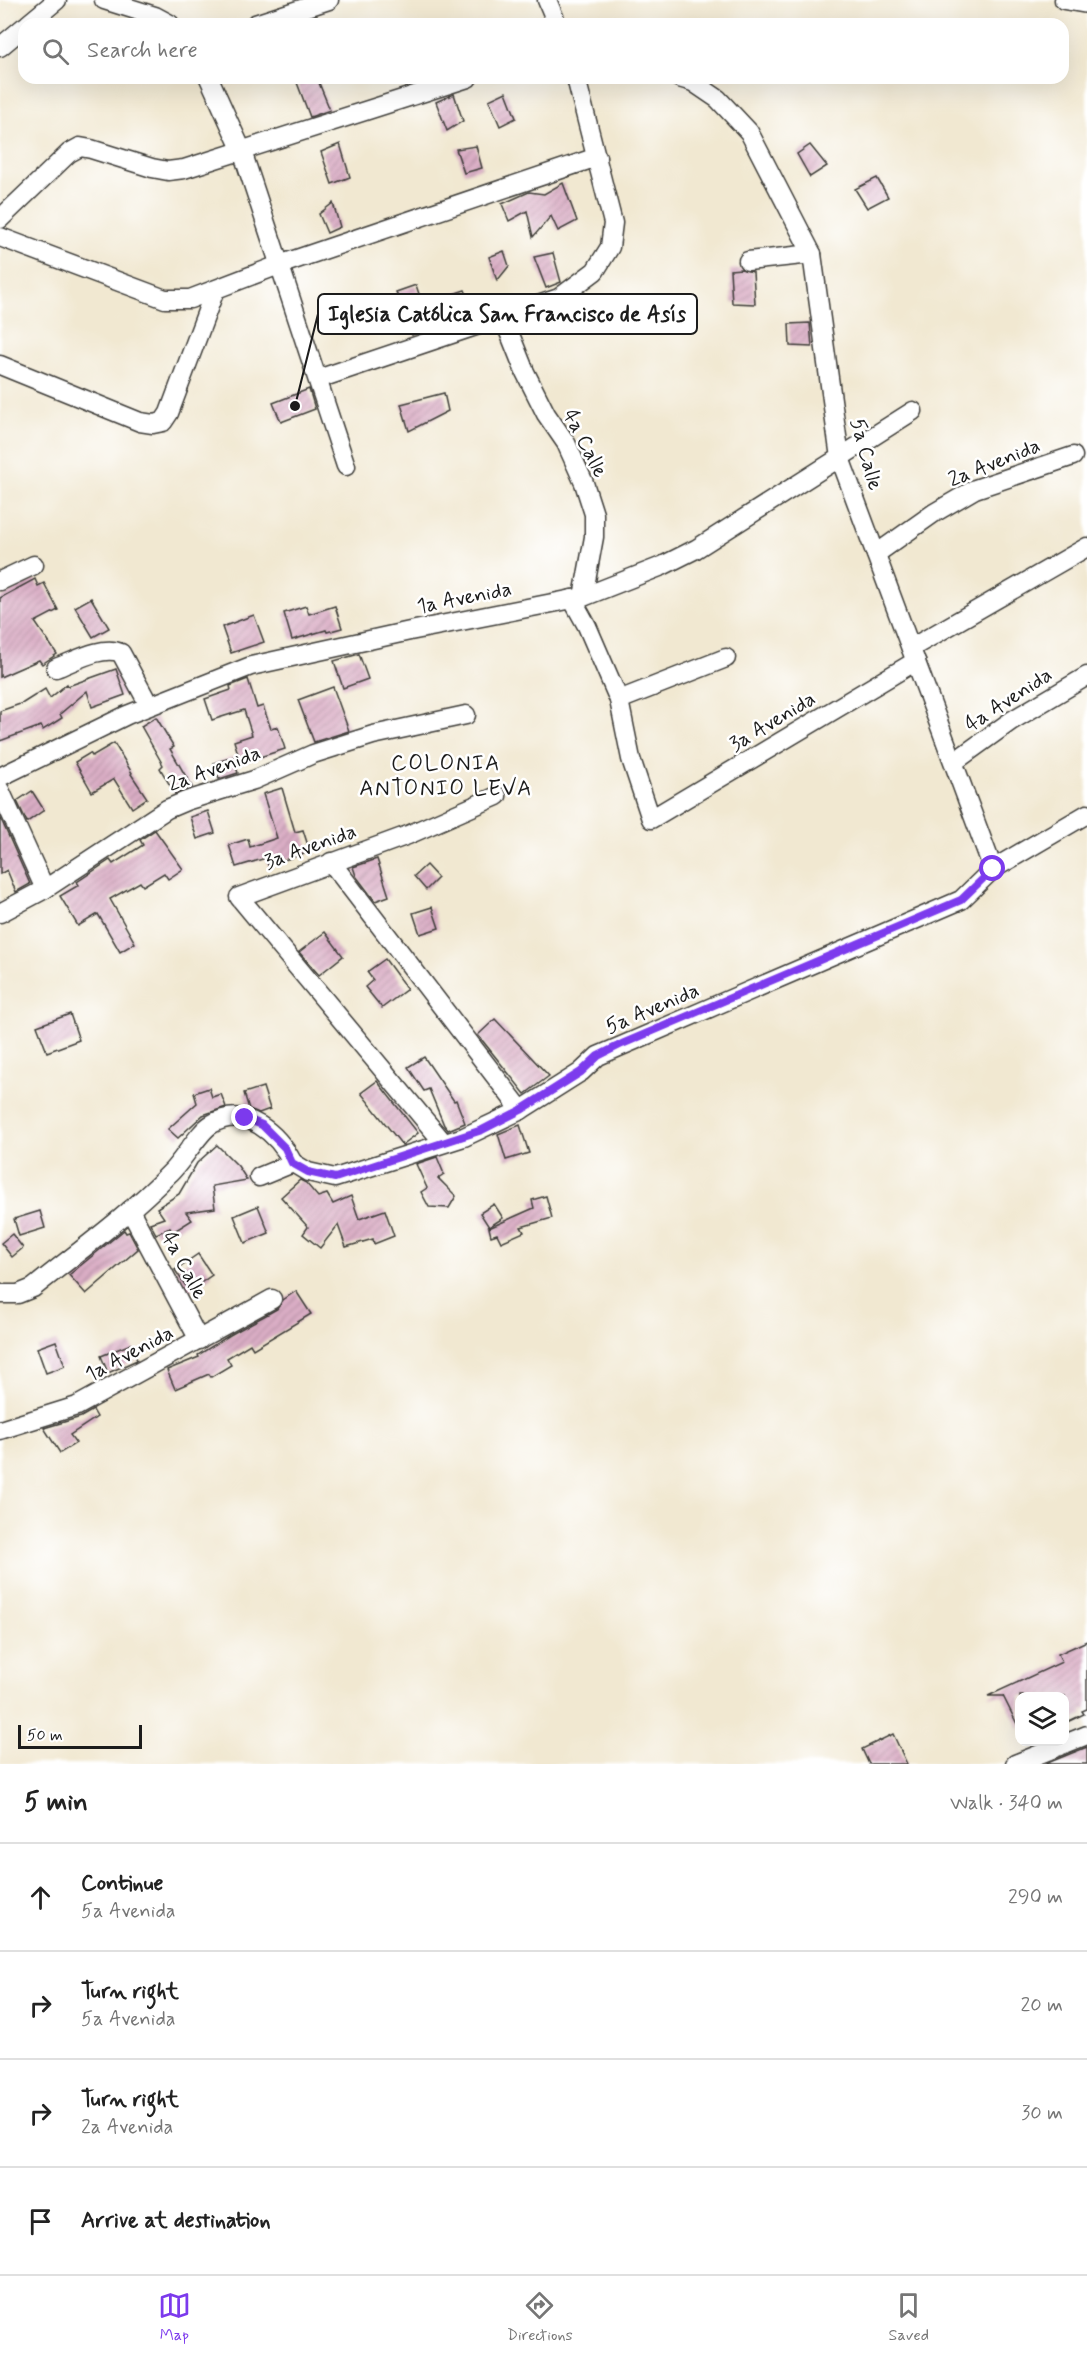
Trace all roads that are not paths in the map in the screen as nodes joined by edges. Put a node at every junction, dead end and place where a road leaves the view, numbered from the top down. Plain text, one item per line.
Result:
1 (57, 0) edge
2 (104, 0) edge
3 (329, 0) edge
4 (547, 0) edge
5 (1064, 0) edge
6 (1087, 4) edge
7 (35, 18) edge
8 (159, 18) edge
9 (274, 18) edge
10 (554, 18) edge
11 (18, 32) edge
12 (0, 47) edge
13 (212, 84) edge
14 (449, 84) edge
15 (578, 84) edge
16 (696, 84) edge
17 (242, 151) junction
18 (597, 157) junction
19 (0, 219) edge
20 (0, 237) edge
21 (812, 254) junction
22 (748, 261) dead end
23 (279, 265) junction
24 (215, 290) junction
25 (503, 317) junction
26 (0, 365) edge
27 (318, 379) junction
28 (913, 411) dead end
29 (1072, 456) dead end
30 (840, 458) junction
31 (346, 466) dead end
32 (1087, 547) edge
33 (876, 554) junction
34 (34, 565) dead end
35 (0, 581) edge
36 (578, 598) junction
37 (914, 655) junction
38 (726, 658) dead end
39 (56, 668) dead end
40 (1087, 676) edge
41 (619, 700) junction
42 (149, 705) junction
43 (466, 716) dead end
44 (954, 762) junction
45 (0, 777) edge
46 (0, 790) edge
47 (497, 796) dead end
48 (1087, 814) edge
49 (331, 862) junction
50 (993, 869) junction
51 (45, 889) junction
52 (0, 913) edge
53 (521, 1110) junction
54 (443, 1142) junction
55 (292, 1163) junction
56 (259, 1178) dead end
57 (130, 1210) junction
58 (0, 1294) edge
59 (272, 1299) dead end
60 (199, 1340) junction
61 (0, 1430) edge
62 (1087, 1735) edge
63 (1015, 1764) edge

1 - 7 street
2 - 8 street
3 - 9 street
4 - 10 street
5 - 6 street
11 - 12 street
13 - 17 street
14 - 17 street
15 - 18 street
16 - 21 street, 5a Calle
17 - 19 street
17 - 23 street
18 - 23 street
18 - 25 street
20 - 24 street
21 - 22 street
21 - 30 street, 5a Calle
23 - 24 street
23 - 27 street
24 - 26 street
25 - 27 street
25 - 36 street, 4a Calle
27 - 31 street
28 - 30 street, 1a Avenida
29 - 33 street, 2a Avenida
30 - 33 street, 5a Calle
30 - 36 street, 1a Avenida
32 - 37 street, 3a Avenida
33 - 37 street, 5a Calle
34 - 35 street
36 - 41 street
36 - 42 street, 1a Avenida
37 - 41 street, 3a Avenida
37 - 44 street, 5a Calle
38 - 41 street
39 - 42 street
40 - 44 street, 4a Avenida
42 - 45 street, 1a Avenida
43 - 51 street, 2a Avenida
44 - 50 street, 5a Calle
46 - 51 street
47 - 49 street, 3a Avenida
48 - 50 street, 5a Avenida
49 - 53 street
49 - 54 street, 3a Avenida
50 - 53 street, 5a Avenida
51 - 52 street, 2a Avenida
53 - 54 street, 5a Avenida
54 - 55 street, 5a Avenida
55 - 56 street
55 - 57 street
57 - 58 street
57 - 60 street, 4a Calle
59 - 60 street, 1a Avenida
60 - 61 street, 1a Avenida
62 - 63 street

